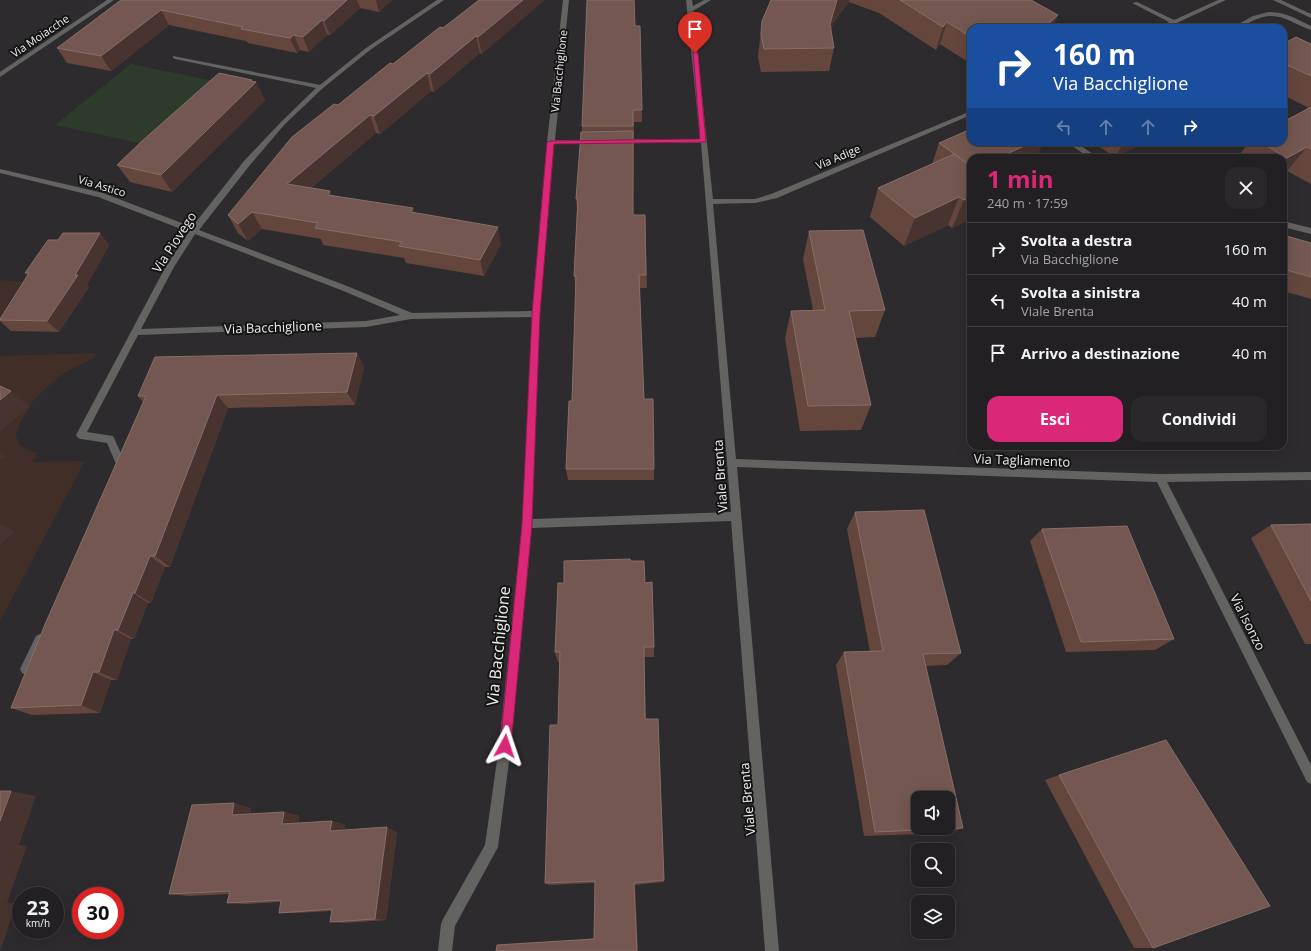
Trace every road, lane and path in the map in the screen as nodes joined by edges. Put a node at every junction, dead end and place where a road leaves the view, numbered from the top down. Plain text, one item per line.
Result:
1 (110, 0) edge
2 (441, 0) edge
3 (566, 0) edge
4 (708, 0) edge
5 (1222, 0) edge
6 (1276, 0) edge
7 (1135, 3) dead end
8 (690, 5) edge
9 (1311, 16) edge
10 (1174, 22) junction
11 (1170, 24) edge
12 (1243, 24) edge
13 (1311, 28) edge
14 (176, 57) dead end
15 (0, 75) edge
16 (321, 87) junction
17 (967, 115) edge
18 (704, 141) junction
19 (551, 142) junction
20 (597, 142) edge
21 (613, 142) edge
22 (1076, 146) edge
23 (1089, 154) edge
24 (0, 171) edge
25 (709, 202) junction
26 (1287, 225) edge
27 (194, 230) junction
28 (1311, 232) edge
29 (536, 314) junction
30 (411, 316) junction
31 (135, 332) junction
32 (732, 463) junction
33 (1311, 476) edge
34 (1160, 478) junction
35 (115, 479) edge
36 (735, 516) junction
37 (527, 524) junction
38 (42, 634) edge
39 (26, 669) edge
40 (1311, 778) edge
41 (445, 951) edge
42 (772, 951) edge

1 - 15 street, Via Moiacche
2 - 16 street, Via Piovego
3 - 19 street, Via Bacchiglione
4 - 8 street
5 - 10 street
6 - 9 street
7 - 10 street
8 - 18 street, Viale Brenta
10 - 11 street
12 - 13 street
14 - 16 street
16 - 27 street, Via Piovego
17 - 25 street, Via Adige
18 - 21 street
18 - 25 street, Viale Brenta
19 - 20 street
19 - 29 street, Via Bacchiglione
22 - 23 street
24 - 27 street, Via Astico
25 - 32 street, Viale Brenta
26 - 28 street
27 - 30 street, Via Bacchiglione
27 - 31 street, Via Piovego
29 - 30 street, Via Bacchiglione
29 - 37 street, Via Bacchiglione
30 - 31 street, Via Bacchiglione
31 - 35 street, Via Piovego
32 - 34 street, Via Tagliamento
32 - 36 street, Viale Brenta
33 - 34 street, Via Tagliamento
34 - 40 street, Via Isonzo
36 - 37 street
36 - 42 street, Viale Brenta
37 - 41 street, Via Bacchiglione
38 - 39 street

